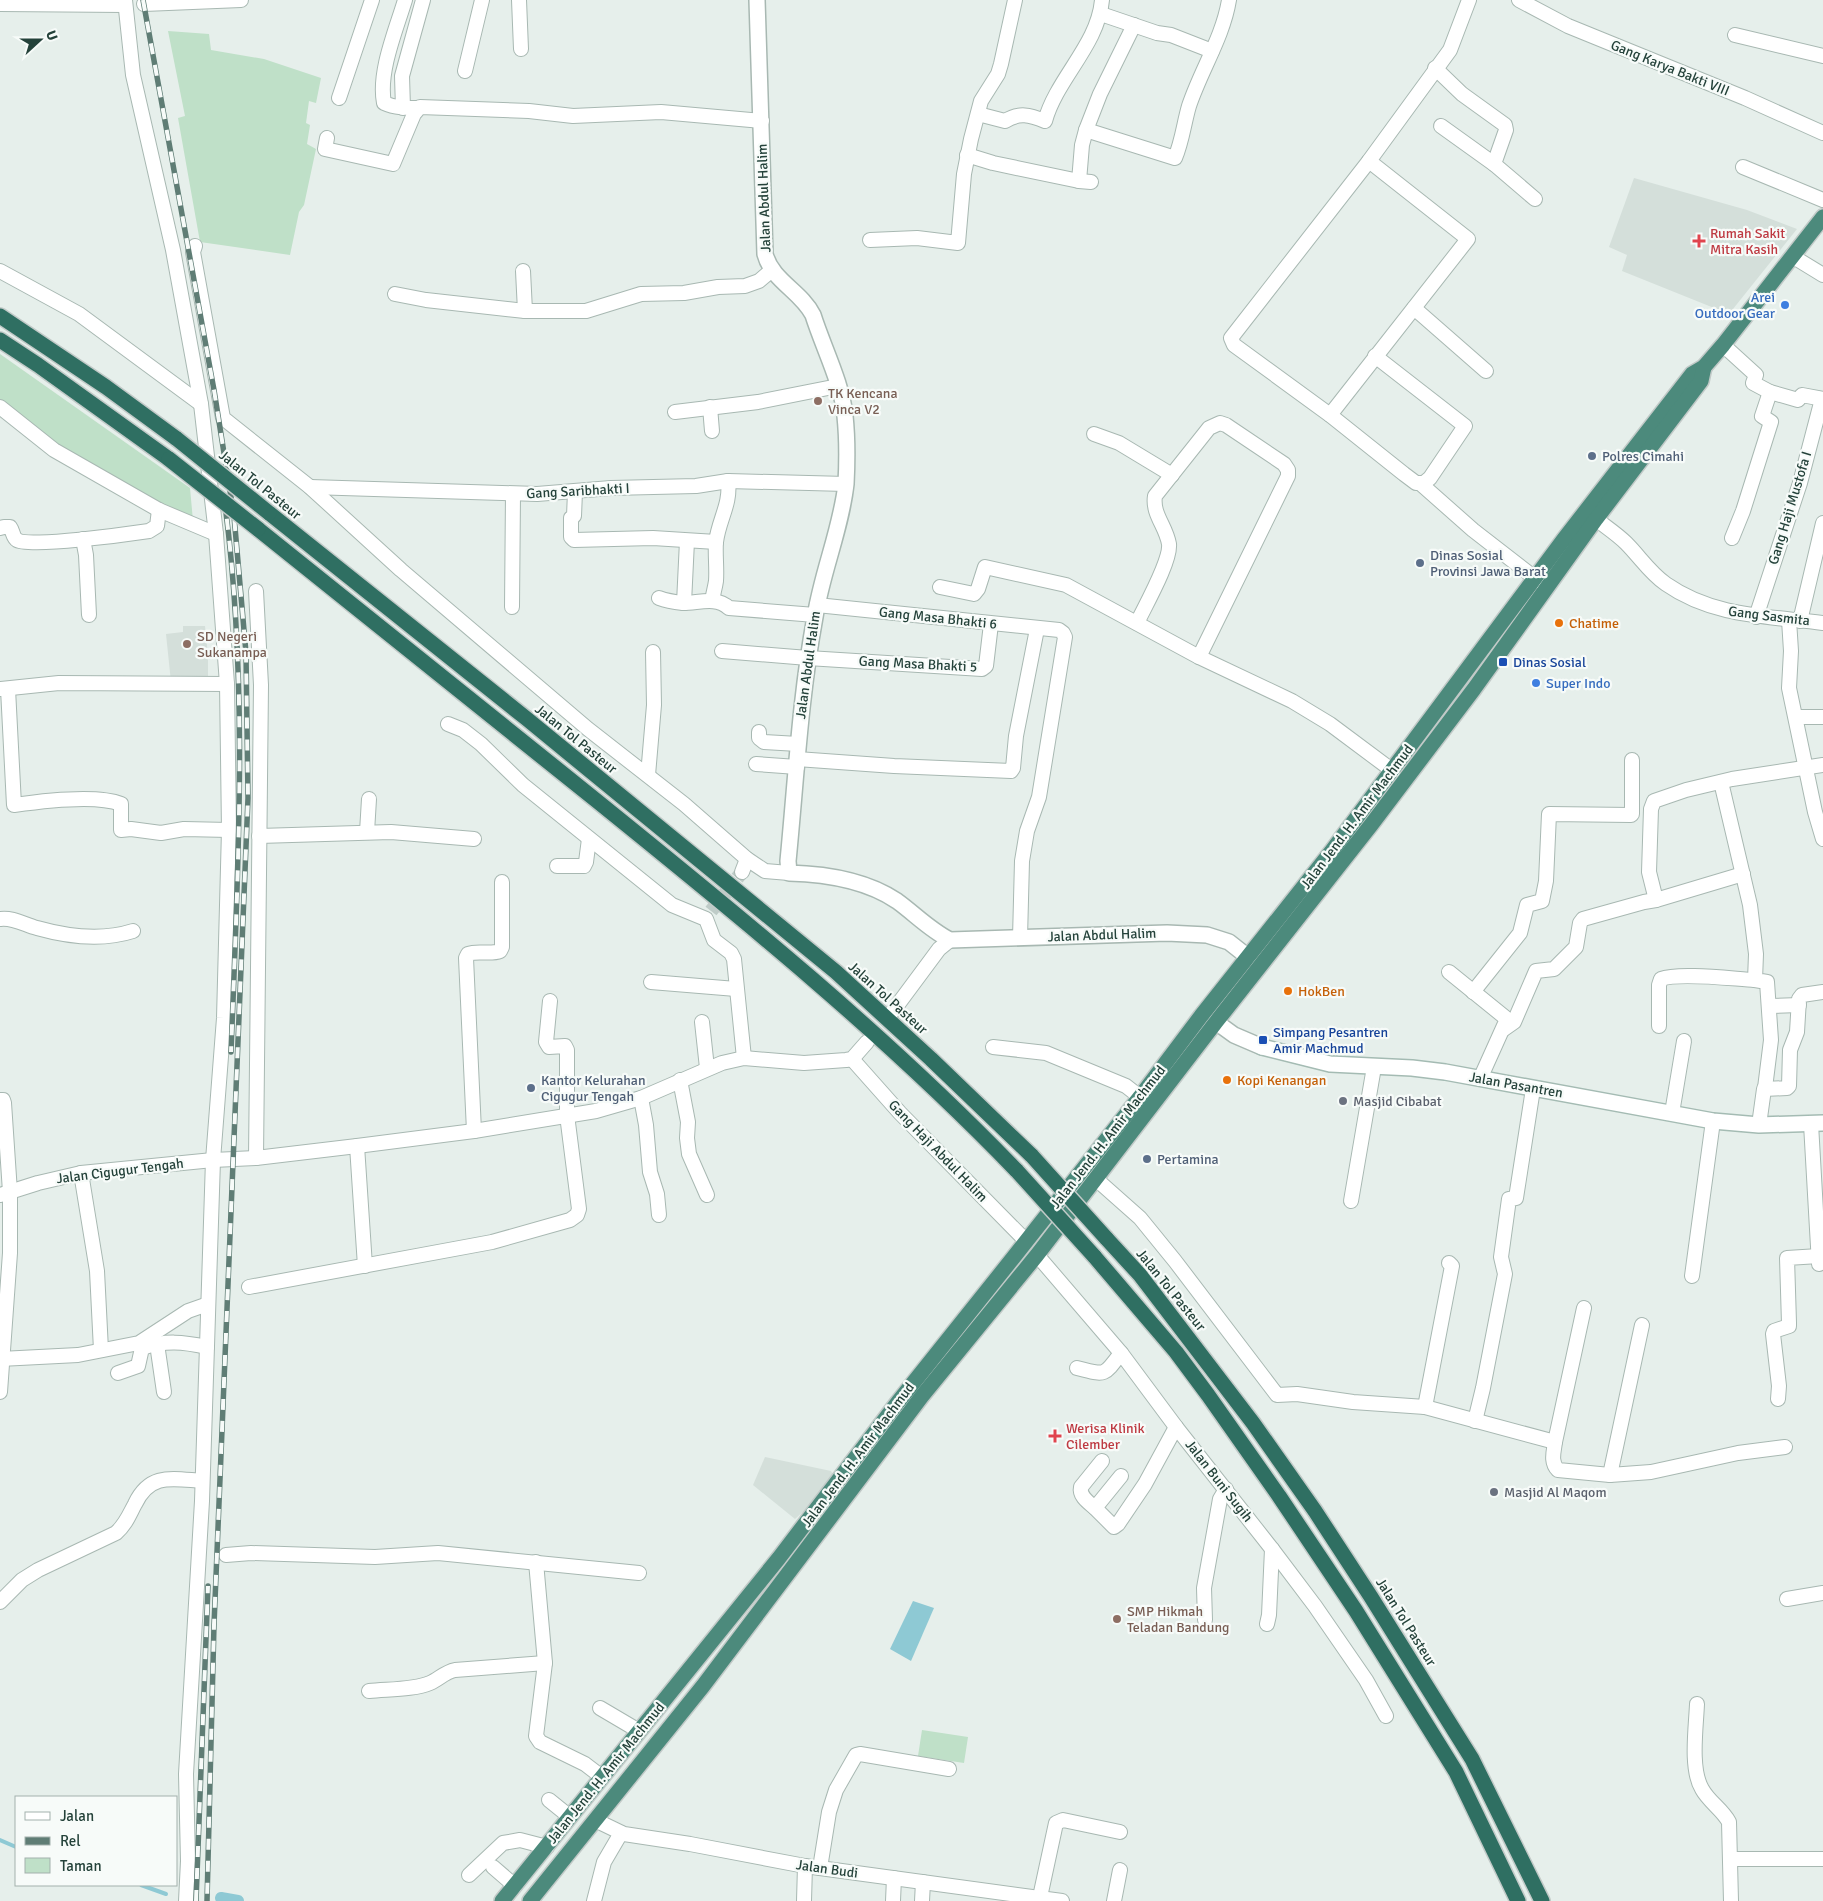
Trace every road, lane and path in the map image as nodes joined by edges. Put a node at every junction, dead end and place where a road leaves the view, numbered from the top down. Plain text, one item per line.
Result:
1 (241, 0) edge
2 (372, 0) edge
3 (405, 0) edge
4 (423, 0) edge
5 (482, 0) edge
6 (519, 0) edge
7 (758, 0) edge
8 (1015, 0) edge
9 (1229, 0) edge
10 (1469, 0) edge
11 (1519, 0) edge
12 (160, 1) edge
13 (125, 2) edge
14 (0, 4) edge
15 (144, 4) dead end
16 (1101, 7) edge
17 (1134, 25) junction
18 (1735, 35) dead end
19 (521, 49) dead end
20 (1212, 51) junction
21 (1823, 56) edge
22 (1435, 68) junction
23 (465, 71) dead end
24 (339, 98) dead end
25 (403, 108) junction
26 (418, 108) junction
27 (978, 114) junction
28 (762, 121) junction
29 (1441, 126) dead end
30 (1086, 130) junction
31 (1823, 134) edge
32 (328, 138) dead end
33 (967, 155) junction
34 (1369, 161) junction
35 (1494, 164) junction
36 (1743, 167) dead end
37 (1535, 199) dead end
38 (1823, 200) edge
39 (1823, 217) edge
40 (870, 240) dead end
41 (195, 246) dead end
42 (1792, 256) junction
43 (772, 270) junction
44 (0, 271) edge
45 (523, 271) dead end
46 (1823, 275) edge
47 (396, 294) dead end
48 (1414, 308) junction
49 (525, 310) junction
50 (0, 316) edge
51 (0, 340) edge
52 (1723, 345) junction
53 (1375, 356) junction
54 (1704, 367) junction
55 (1486, 371) dead end
56 (838, 386) junction
57 (1770, 392) junction
58 (1822, 399) edge
59 (201, 404) junction
60 (0, 407) edge
61 (710, 407) junction
62 (676, 412) dead end
63 (1330, 415) junction
64 (712, 430) dead end
65 (1094, 434) dead end
66 (1172, 475) junction
67 (728, 481) junction
68 (846, 484) junction
69 (1421, 484) junction
70 (310, 487) junction
71 (575, 492) junction
72 (513, 494) junction
73 (159, 510) junction
74 (1596, 519) junction
75 (1823, 523) edge
76 (0, 528) edge
77 (216, 534) junction
78 (1732, 538) dead end
79 (83, 539) junction
80 (687, 541) junction
81 (716, 542) junction
82 (1820, 553) edge
83 (1535, 578) junction
84 (940, 587) dead end
85 (1548, 588) junction
86 (256, 591) dead end
87 (659, 598) dead end
88 (712, 601) junction
89 (684, 603) junction
90 (512, 607) dead end
91 (816, 610) junction
92 (89, 616) dead end
93 (1756, 617) junction
94 (1795, 620) junction
95 (1136, 623) junction
96 (1823, 623) edge
97 (991, 624) junction
98 (1038, 629) junction
99 (722, 651) dead end
100 (653, 652) dead end
101 (1199, 656) junction
102 (808, 658) junction
103 (227, 684) junction
104 (4, 689) edge
105 (1796, 717) junction
106 (1823, 717) edge
107 (448, 724) dead end
108 (759, 732) dead end
109 (798, 756) junction
110 (1632, 760) dead end
111 (756, 764) dead end
112 (1823, 765) edge
113 (1805, 767) junction
114 (1393, 771) junction
115 (648, 775) junction
116 (1721, 782) junction
117 (608, 785) junction
118 (369, 799) dead end
119 (596, 801) junction
120 (229, 830) junction
121 (367, 832) junction
122 (260, 836) junction
123 (474, 839) dead end
124 (589, 839) junction
125 (1823, 839) edge
126 (747, 859) junction
127 (557, 866) dead end
128 (742, 872) tunnel mouth
129 (789, 874) junction
130 (1743, 874) junction
131 (502, 882) dead end
132 (1656, 900) junction
133 (0, 919) edge
134 (133, 931) dead end
135 (1020, 938) junction
136 (950, 940) junction
137 (1248, 957) junction
138 (1449, 972) dead end
139 (1755, 980) junction
140 (651, 982) dead end
141 (736, 989) junction
142 (1473, 992) junction
143 (1823, 992) edge
144 (550, 1001) dead end
145 (1799, 1005) junction
146 (1770, 1006) junction
147 (893, 1011) dead end
148 (702, 1022) dead end
149 (1216, 1022) junction
150 (1659, 1026) dead end
151 (1504, 1029) junction
152 (1684, 1041) dead end
153 (867, 1042) dead end
154 (993, 1047) dead end
155 (744, 1058) junction
156 (852, 1059) junction
157 (1374, 1067) junction
158 (706, 1068) junction
159 (1480, 1079) junction
160 (680, 1080) junction
161 (1765, 1088) junction
162 (1533, 1089) junction
163 (1140, 1096) junction
164 (641, 1098) junction
165 (0, 1100) edge
166 (1672, 1113) junction
167 (567, 1115) junction
168 (1713, 1120) junction
169 (1817, 1123) edge
170 (1759, 1124) junction
171 (474, 1131) junction
172 (357, 1146) junction
173 (256, 1158) junction
174 (213, 1160) junction
175 (81, 1173) junction
176 (1096, 1179) junction
177 (5, 1194) edge
178 (707, 1195) dead end
179 (1351, 1201) dead end
180 (660, 1215) dead end
181 (1026, 1241) junction
182 (1038, 1255) junction
183 (1449, 1263) dead end
184 (365, 1266) junction
185 (1692, 1276) dead end
186 (250, 1287) dead end
187 (208, 1304) junction
188 (1584, 1308) dead end
189 (1642, 1325) dead end
190 (157, 1344) junction
191 (207, 1347) junction
192 (100, 1350) junction
193 (1121, 1353) junction
194 (1, 1360) edge
195 (1077, 1368) dead end
196 (118, 1372) dead end
197 (0, 1392) edge
198 (164, 1392) dead end
199 (1778, 1399) dead end
200 (1425, 1408) junction
201 (1474, 1422) junction
202 (1176, 1427) junction
203 (1555, 1442) junction
204 (1785, 1447) dead end
205 (1102, 1462) dead end
206 (1610, 1474) junction
207 (1121, 1476) dead end
208 (202, 1481) junction
209 (1226, 1488) junction
210 (1095, 1508) junction
211 (1272, 1549) junction
212 (226, 1555) dead end
213 (536, 1562) junction
214 (639, 1574) dead end
215 (1823, 1592) edge
216 (1786, 1599) dead end
217 (0, 1602) edge
218 (1205, 1620) dead end
219 (1267, 1624) dead end
220 (545, 1663) junction
221 (686, 1674) junction
222 (703, 1686) junction
223 (369, 1691) dead end
224 (1697, 1704) dead end
225 (600, 1708) dead end
226 (1386, 1716) dead end
227 (639, 1731) junction
228 (949, 1769) dead end
229 (602, 1777) junction
230 (549, 1800) dead end
231 (570, 1817) junction
232 (595, 1820) junction
233 (1120, 1832) dead end
234 (621, 1833) junction
235 (547, 1847) junction
236 (1730, 1859) junction
237 (1823, 1859) edge
238 (805, 1866) junction
239 (493, 1868) dead end
240 (820, 1868) junction
241 (1120, 1870) dead end
242 (469, 1875) dead end
243 (894, 1878) junction
244 (923, 1882) junction
245 (515, 1886) junction
246 (1040, 1897) junction
247 (186, 1901) edge
248 (502, 1901) edge
249 (530, 1901) edge
250 (594, 1901) edge
251 (804, 1901) edge
252 (893, 1901) edge
253 (922, 1901) edge
254 (1062, 1901) edge
255 (1114, 1901) edge
256 (1518, 1901) edge
257 (1542, 1901) edge
258 (1732, 1901) edge

1 - 12 street
2 - 24 street
3 - 25 street
4 - 25 street
5 - 23 street
6 - 19 street
7 - 28 street, Jalan Abdul Halim
8 - 27 street
9 - 20 street
10 - 22 street
11 - 31 street, Gang Karya Bakti VIII
12 - 15 street
13 - 14 street
13 - 59 street
16 - 17 street
16 - 27 street
17 - 20 street
17 - 30 street
18 - 21 street
20 - 30 street
22 - 34 street
22 - 35 street
25 - 26 street
26 - 28 street
26 - 32 street
27 - 33 street
28 - 43 street, Jalan Abdul Halim
29 - 35 street
30 - 33 street
33 - 40 street
34 - 48 street
34 - 63 street
35 - 37 street
36 - 38 street
39 - 42 highway, Jalan Jend. H. Amir Machmud
41 - 70 street
42 - 46 street
42 - 52 highway, Jalan Jend. H. Amir Machmud
43 - 49 street
43 - 56 street, Jalan Abdul Halim
44 - 59 street
45 - 49 street
47 - 49 street
48 - 53 street
48 - 55 street
50 - 117 highway, Jalan Tol Pasteur, bridge
51 - 119 highway, bridge
52 - 54 highway, Jalan Jend. H. Amir Machmud
52 - 57 street
53 - 63 street
53 - 69 street
54 - 74 highway, Jalan Jend. H. Amir Machmud
54 - 83 highway, Jalan Jend. H. Amir Machmud
56 - 61 street
56 - 68 street, Jalan Abdul Halim
57 - 58 street
57 - 78 street
58 - 93 street, Gang Haji Mustofa I
59 - 77 street
60 - 73 street
61 - 62 street
61 - 64 street
63 - 69 street
65 - 66 street
66 - 95 street
66 - 101 street
67 - 68 street, Gang Saribhakti I
67 - 71 street, Gang Saribhakti I
67 - 81 street
68 - 91 street, Jalan Abdul Halim
69 - 83 street
70 - 72 street, Gang Saribhakti I
70 - 115 street
71 - 72 street, Gang Saribhakti I
71 - 80 street
72 - 90 street
73 - 77 street
73 - 79 street
74 - 85 highway, Jalan Jend. H. Amir Machmud
74 - 93 street, Gang Sasmita
75 - 82 street
76 - 79 street
77 - 103 street
79 - 92 street
80 - 81 street
80 - 89 street
81 - 88 street
82 - 94 street
83 - 85 street
83 - 114 highway, Jalan Jend. H. Amir Machmud
84 - 95 street
85 - 149 highway, Jalan Jend. H. Amir Machmud
86 - 122 street
87 - 89 street
88 - 89 street
88 - 91 street, Gang Masa Bhakti 6
91 - 97 street, Gang Masa Bhakti 6
91 - 102 street, Jalan Abdul Halim
93 - 94 street, Gang Sasmita
94 - 96 street, Gang Sasmita
94 - 105 street
95 - 101 street
97 - 98 street, Gang Masa Bhakti 6
97 - 102 street, Gang Masa Bhakti 5
98 - 109 street
98 - 135 street, Gang Masa Bhakti 6
99 - 102 street
100 - 115 street
101 - 114 street
102 - 109 street, Jalan Abdul Halim
103 - 104 street
103 - 120 street
104 - 120 street
105 - 106 street
105 - 113 street
107 - 124 street
108 - 109 street
109 - 111 street
109 - 129 street, Jalan Abdul Halim
110 - 142 street
112 - 113 street
113 - 116 street
113 - 125 street
114 - 137 highway, Jalan Jend. H. Amir Machmud
115 - 126 street
116 - 130 street
116 - 132 street
117 - 119 highway
117 - 257 highway, Jalan Tol Pasteur, bridge
118 - 121 street
119 - 256 highway, bridge
120 - 174 street
121 - 122 street
121 - 123 street
122 - 173 street
124 - 127 street
124 - 141 street
126 - 128 street
126 - 129 street
129 - 136 street
130 - 132 street
130 - 139 street
131 - 171 street
132 - 151 street
133 - 134 street
135 - 136 street, Jalan Abdul Halim
135 - 137 street, Jalan Abdul Halim
136 - 147 street
137 - 163 highway, Jalan Jend. H. Amir Machmud
138 - 142 street
139 - 146 street
139 - 150 street
140 - 141 street
141 - 155 street
142 - 151 street
143 - 145 street
144 - 167 street
145 - 146 street
145 - 161 street
146 - 161 street
148 - 158 street
149 - 157 street, Jalan Pasantren
149 - 176 highway, Jalan Jend. H. Amir Machmud
151 - 159 street
152 - 166 street
153 - 156 street
154 - 163 street
155 - 156 street, Jalan Cigugur Tengah
155 - 158 street, Jalan Cigugur Tengah
156 - 181 street, Gang Haji Abdul Halim
157 - 159 street, Jalan Pasantren
157 - 179 street
158 - 160 street, Jalan Cigugur Tengah
159 - 162 street, Jalan Pasantren
160 - 164 street, Jalan Cigugur Tengah
160 - 178 street
161 - 170 street
162 - 166 street, Jalan Pasantren
162 - 201 street
163 - 181 highway, Jalan Jend. H. Amir Machmud
164 - 167 street, Jalan Cigugur Tengah
164 - 180 street
165 - 177 street
166 - 168 street, Jalan Pasantren
167 - 171 street, Jalan Cigugur Tengah
167 - 184 street
168 - 170 street, Jalan Pasantren
168 - 185 street
169 - 170 street, Jalan Pasantren
169 - 199 street
171 - 172 street, Jalan Cigugur Tengah
172 - 173 street, Jalan Cigugur Tengah
172 - 184 street
173 - 174 street, Jalan Cigugur Tengah
174 - 175 street, Jalan Cigugur Tengah
174 - 187 street
175 - 177 street, Jalan Cigugur Tengah
175 - 192 street
176 - 182 highway, Jalan Jend. H. Amir Machmud
176 - 200 street
177 - 194 street
181 - 221 highway, Jalan Jend. H. Amir Machmud
182 - 193 street, Jalan Buni Sugih
182 - 222 highway, Jalan Jend. H. Amir Machmud
183 - 200 street
184 - 186 street
187 - 191 street
187 - 192 street
188 - 203 street
189 - 206 street
190 - 191 street
190 - 196 street
190 - 198 street
191 - 208 street
192 - 194 street
193 - 195 street
193 - 202 street, Jalan Buni Sugih
194 - 197 street
200 - 201 street
201 - 203 street
202 - 209 street, Jalan Buni Sugih
202 - 210 street
203 - 206 street
204 - 206 street
205 - 210 street
207 - 210 street
208 - 217 street
208 - 247 street
209 - 211 street, Jalan Buni Sugih
209 - 218 street
211 - 219 street
211 - 226 street, Jalan Buni Sugih
212 - 213 street
213 - 214 street
213 - 220 street
215 - 216 street
220 - 223 street
220 - 229 street
221 - 222 highway
221 - 227 highway, Jalan Jend. H. Amir Machmud
222 - 232 highway, Jalan Jend. H. Amir Machmud
224 - 236 street
225 - 227 street
227 - 229 highway, Jalan Jend. H. Amir Machmud
228 - 240 street
229 - 231 highway, Jalan Jend. H. Amir Machmud
230 - 231 street
231 - 235 highway, Jalan Jend. H. Amir Machmud
232 - 234 street, Jalan Budi
232 - 249 highway, Jalan Jend. H. Amir Machmud
233 - 246 street
234 - 238 street, Jalan Budi
234 - 250 street
235 - 242 street
235 - 245 highway, Jalan Jend. H. Amir Machmud
236 - 237 street
236 - 258 street
238 - 240 street, Jalan Budi
238 - 251 street
239 - 245 street
240 - 243 street, Jalan Budi
241 - 255 street
243 - 244 street, Jalan Budi
243 - 252 street
244 - 246 street, Jalan Budi
244 - 253 street
245 - 248 highway, Jalan Jend. H. Amir Machmud
246 - 254 street, Jalan Budi

